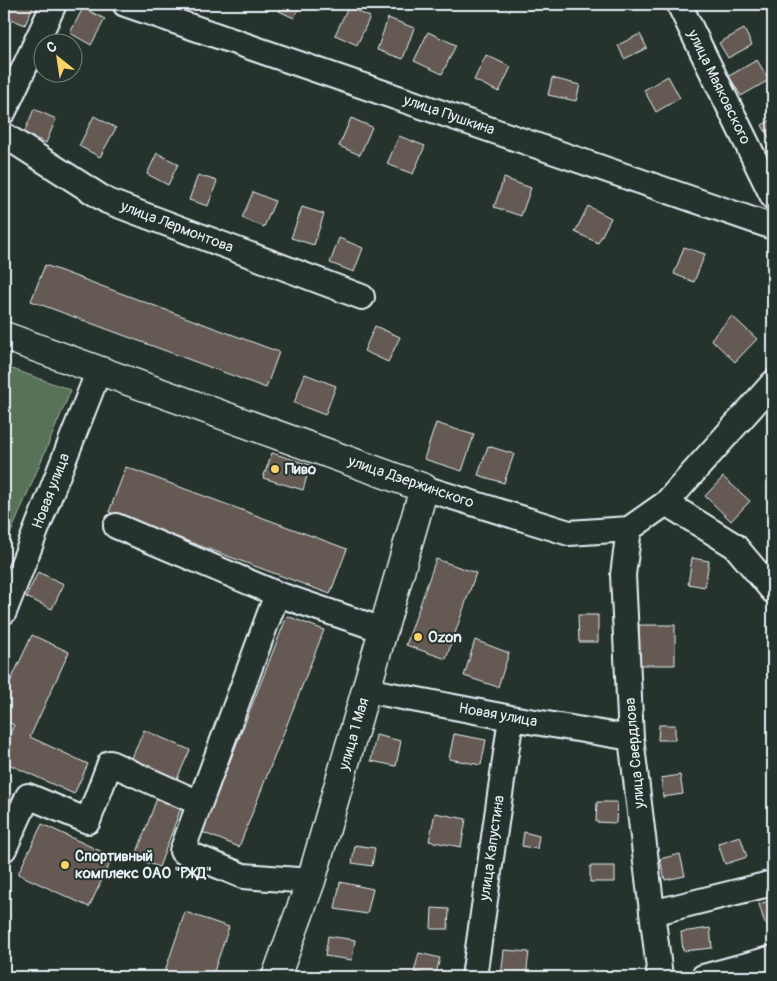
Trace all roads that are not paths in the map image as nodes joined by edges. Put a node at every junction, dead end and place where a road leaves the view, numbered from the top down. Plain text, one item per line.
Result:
1 (54, 4) edge
2 (124, 4) edge
3 (679, 4) edge
4 (4, 111) edge
5 (4, 135) edge
6 (773, 197) edge
7 (773, 227) edge
8 (362, 297) dead end
9 (4, 336) edge
10 (99, 370) junction
11 (773, 383) edge
12 (424, 488) junction
13 (666, 503) junction
14 (116, 526) dead end
15 (630, 528) junction
16 (773, 591) edge
17 (277, 594) junction
18 (4, 612) edge
19 (384, 630) junction
20 (366, 690) junction
21 (511, 718) junction
22 (631, 738) junction
23 (199, 803) junction
24 (4, 849) edge
25 (311, 881) junction
26 (773, 883) edge
27 (652, 913) junction
28 (773, 958) edge
29 (276, 977) edge
30 (474, 977) edge
31 (660, 977) edge
32 (703, 977) edge

1 - 4 street
2 - 7 street, улица Пушкина
3 - 6 street, улица Маяковского
5 - 8 street, улица Лермонтова
9 - 10 main road, улица Дзержинского
10 - 12 main road, улица Дзержинского
10 - 18 street, Новая улица
11 - 13 street
12 - 15 street, улица Дзержинского
12 - 19 main road, улица 1 Мая
13 - 15 street
13 - 16 street
14 - 17 street
15 - 22 street, улица Свердлова
17 - 19 street
17 - 23 street
19 - 20 main road, улица 1 Мая
20 - 21 street, Новая улица
20 - 25 main road, улица 1 Мая
21 - 22 street, Новая улица
21 - 30 street, улица Капустина
22 - 27 street, улица Свердлова
23 - 24 street
23 - 25 street
25 - 29 main road, улица 1 Мая
26 - 27 street
27 - 31 street, улица Свердлова
28 - 32 street

